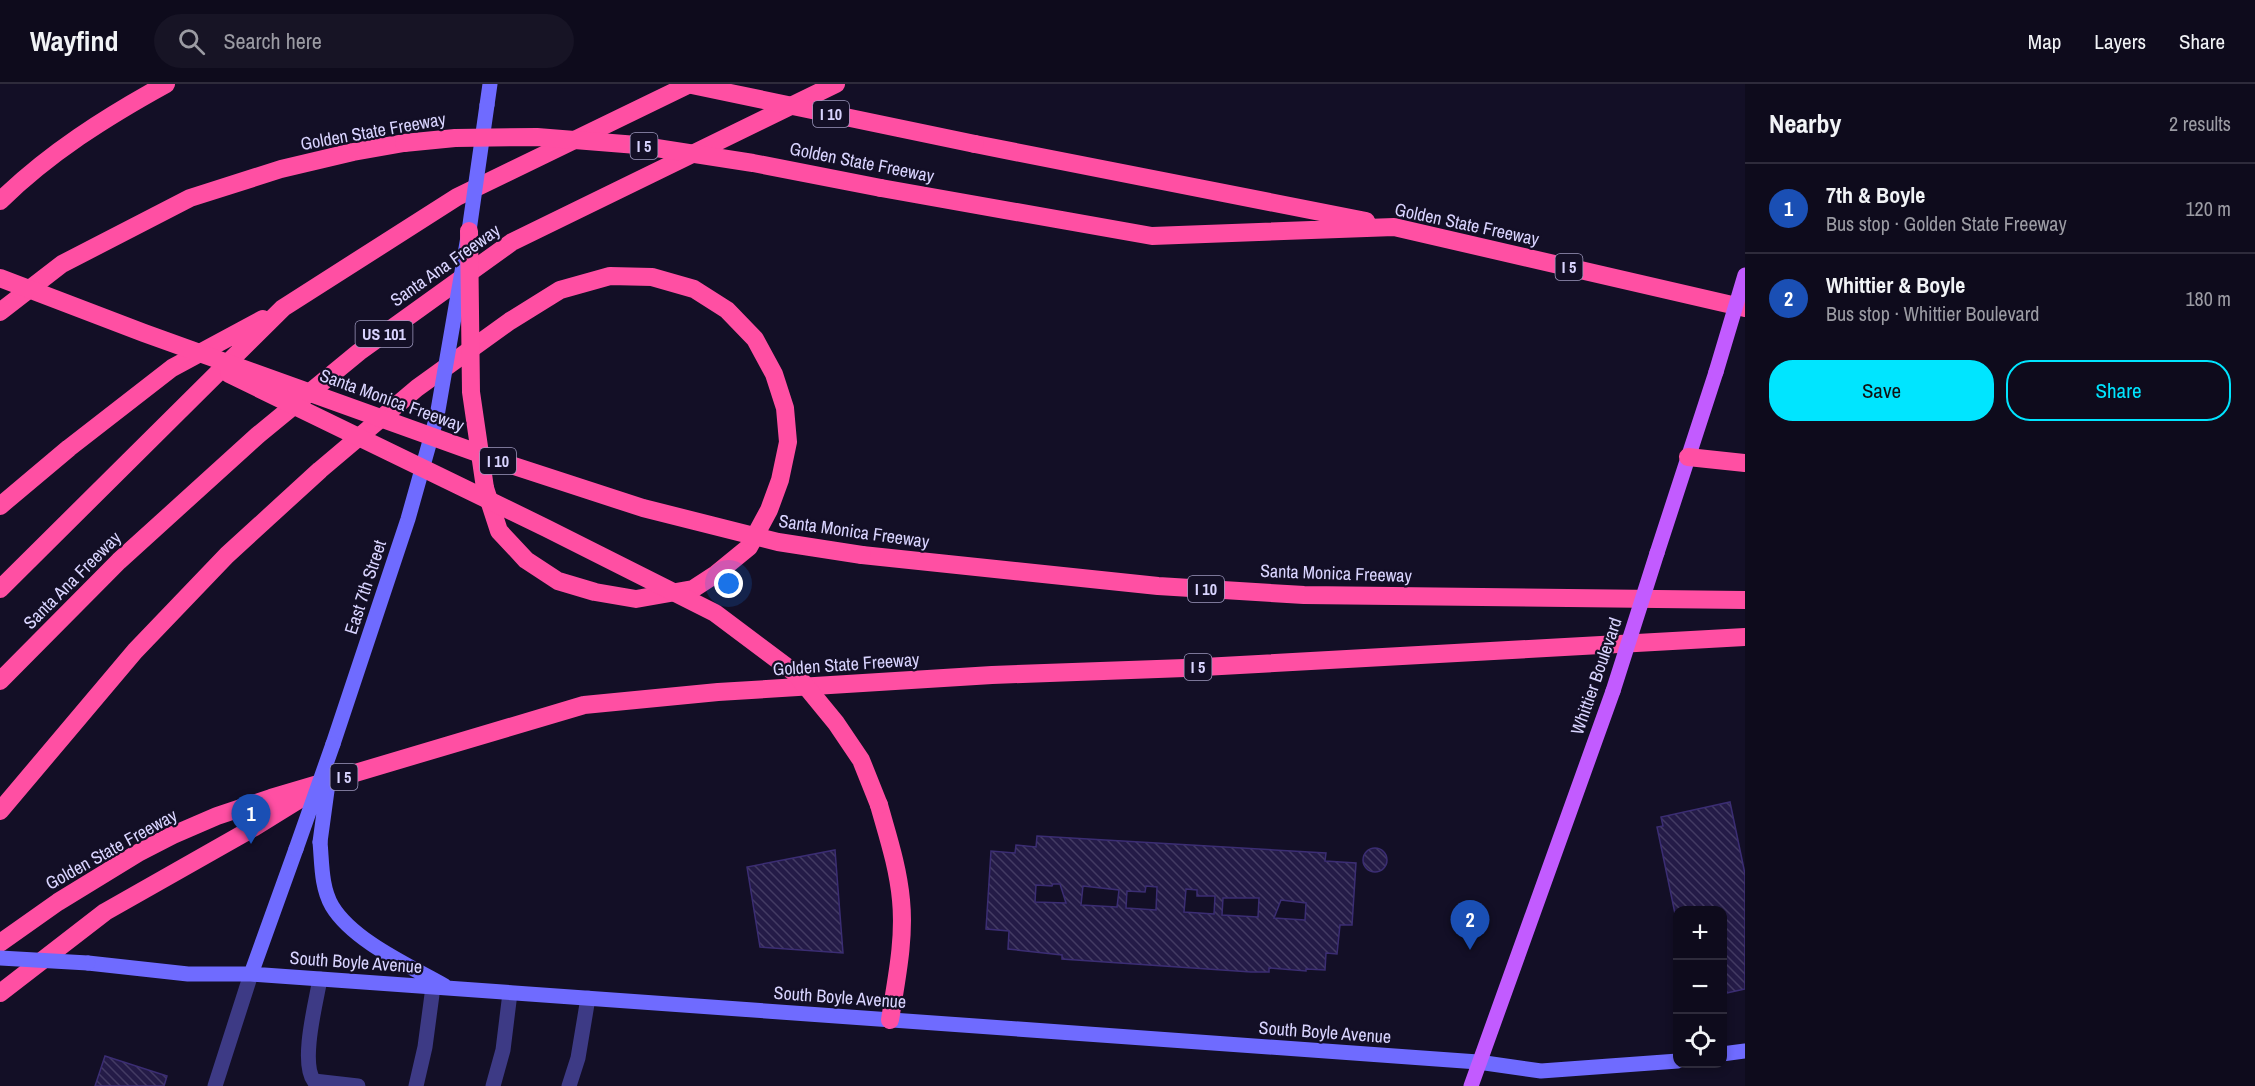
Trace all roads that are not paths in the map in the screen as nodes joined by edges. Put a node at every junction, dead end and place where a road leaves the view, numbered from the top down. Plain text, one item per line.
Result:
1 (166, 84) edge
2 (490, 84) edge
3 (688, 84) edge
4 (836, 84) edge
5 (0, 201) edge
6 (1394, 227) junction
7 (469, 231) junction
8 (1745, 275) edge
9 (0, 278) edge
10 (283, 308) junction
11 (1745, 308) edge
12 (0, 312) edge
13 (144, 333) junction
14 (1688, 457) junction
15 (1745, 463) edge
16 (0, 506) edge
17 (0, 589) edge
18 (1745, 600) edge
19 (1745, 637) edge
20 (0, 681) edge
21 (333, 744) junction
22 (328, 782) junction
23 (0, 812) edge
24 (0, 943) edge
25 (0, 958) edge
26 (251, 974) junction
27 (320, 979) junction
28 (440, 988) junction
29 (0, 993) edge
30 (510, 993) junction
31 (588, 998) junction
32 (890, 1020) junction
33 (1745, 1051) edge
34 (1727, 1053) edge
35 (1673, 1061) edge
36 (1478, 1062) junction
37 (215, 1086) edge
38 (358, 1086) edge
39 (416, 1086) edge
40 (493, 1086) edge
41 (569, 1086) edge
42 (1471, 1086) edge

1 - 5 highway
2 - 7 main road, East 7th Street, bridge
3 - 6 highway, I 10, bridge
3 - 10 highway
4 - 20 highway, Santa Ana Freeway / US 101
6 - 11 highway, Golden State Freeway / I 5
6 - 12 highway, Golden State Freeway / I 5, bridge
7 - 21 main road, East 7th Street, bridge
7 - 23 highway, bridge
8 - 14 main road, Whittier Boulevard, bridge
9 - 13 highway, Santa Monica Freeway / I 10, bridge
10 - 16 highway
10 - 17 highway
13 - 18 highway, Santa Monica Freeway / I 10, bridge
13 - 32 highway, bridge
14 - 15 highway
14 - 36 main road, Whittier Boulevard, bridge
19 - 22 highway, Golden State Freeway / I 5
21 - 26 main road, East 7th Street, bridge
21 - 28 main road, bridge
22 - 24 highway, Golden State Freeway / I 5
22 - 29 highway
25 - 26 main road, South Boyle Avenue, bridge
26 - 27 main road, South Boyle Avenue
26 - 37 street, East 7th Street
27 - 28 main road, South Boyle Avenue
27 - 38 street
28 - 30 main road, South Boyle Avenue
28 - 39 street
30 - 31 main road, South Boyle Avenue
30 - 40 street
31 - 32 main road, South Boyle Avenue
31 - 41 street
32 - 36 main road, South Boyle Avenue
33 - 34 main road
35 - 36 main road, South Boyle Avenue
36 - 42 main road, Whittier Boulevard

